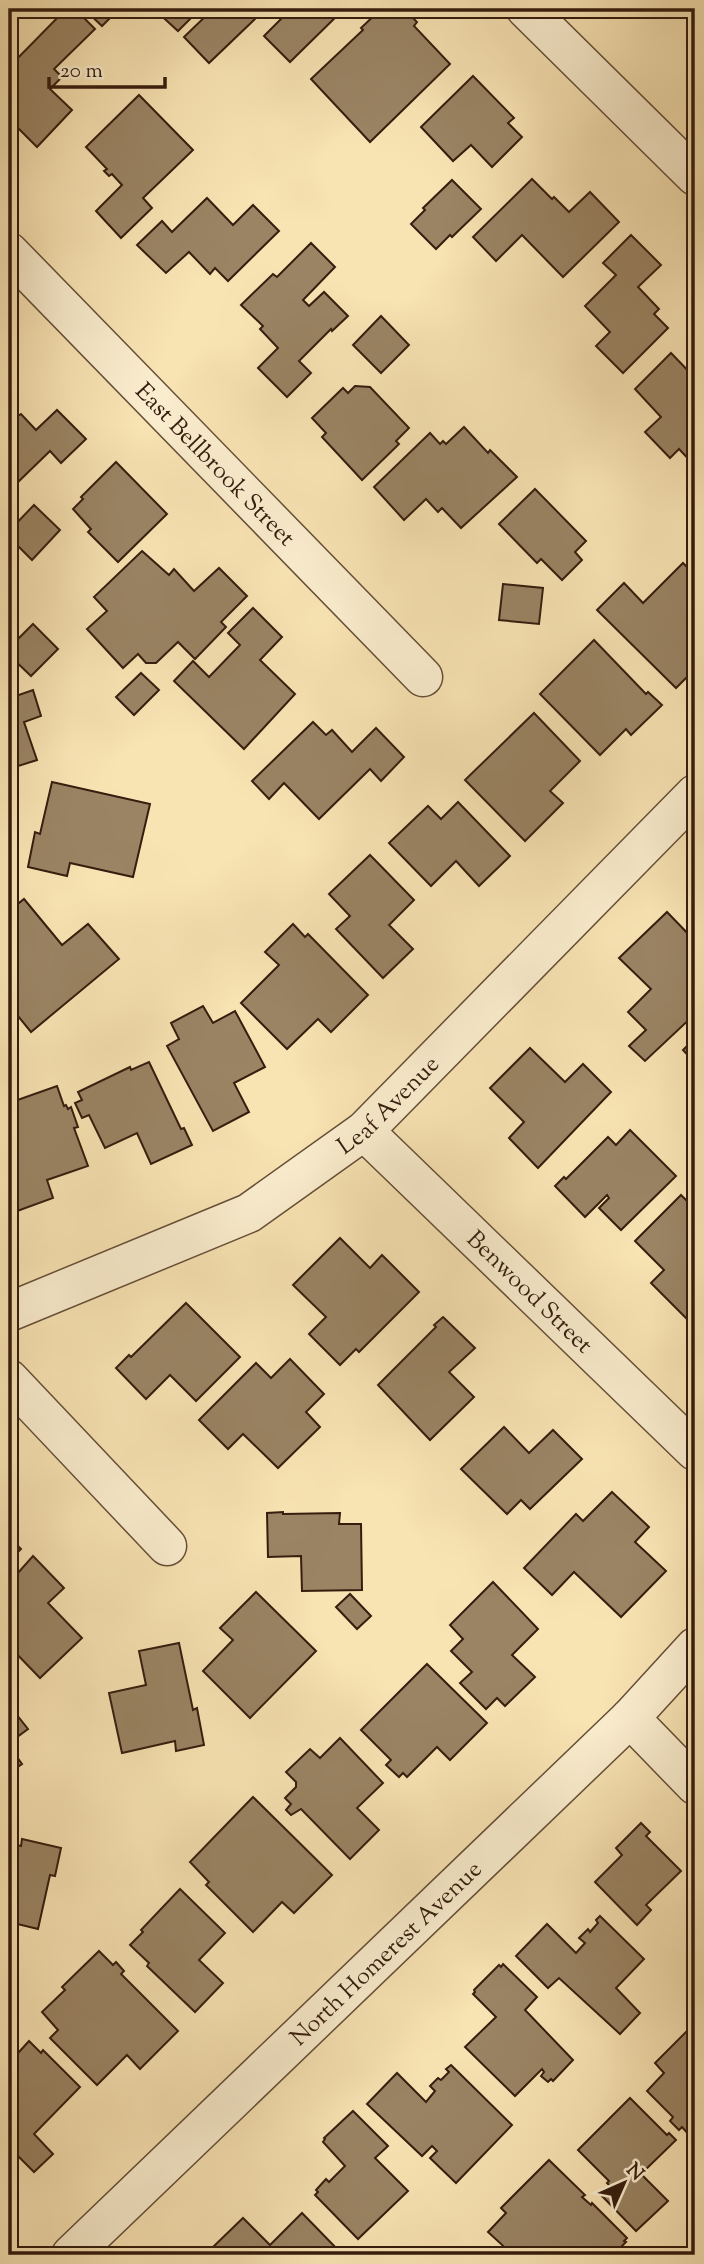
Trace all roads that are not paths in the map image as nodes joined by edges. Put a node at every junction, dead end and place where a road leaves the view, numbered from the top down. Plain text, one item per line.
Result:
1 (526, 9) edge
2 (695, 176) edge
3 (9, 252) edge
4 (423, 677) dead end
5 (693, 801) edge
6 (364, 1131) junction
7 (9, 1312) edge
8 (9, 1379) edge
9 (695, 1451) edge
10 (167, 1546) dead end
11 (695, 1647) edge
12 (630, 1718) junction
13 (695, 1785) edge
14 (71, 2255) edge

1 - 2 street
3 - 4 street, East Bellbrook Street
5 - 6 street, Leaf Avenue
6 - 7 street, Leaf Avenue
6 - 9 street, Benwood Street
8 - 10 street
11 - 12 street, North Homerest Avenue
12 - 13 street
12 - 14 street, North Homerest Avenue

